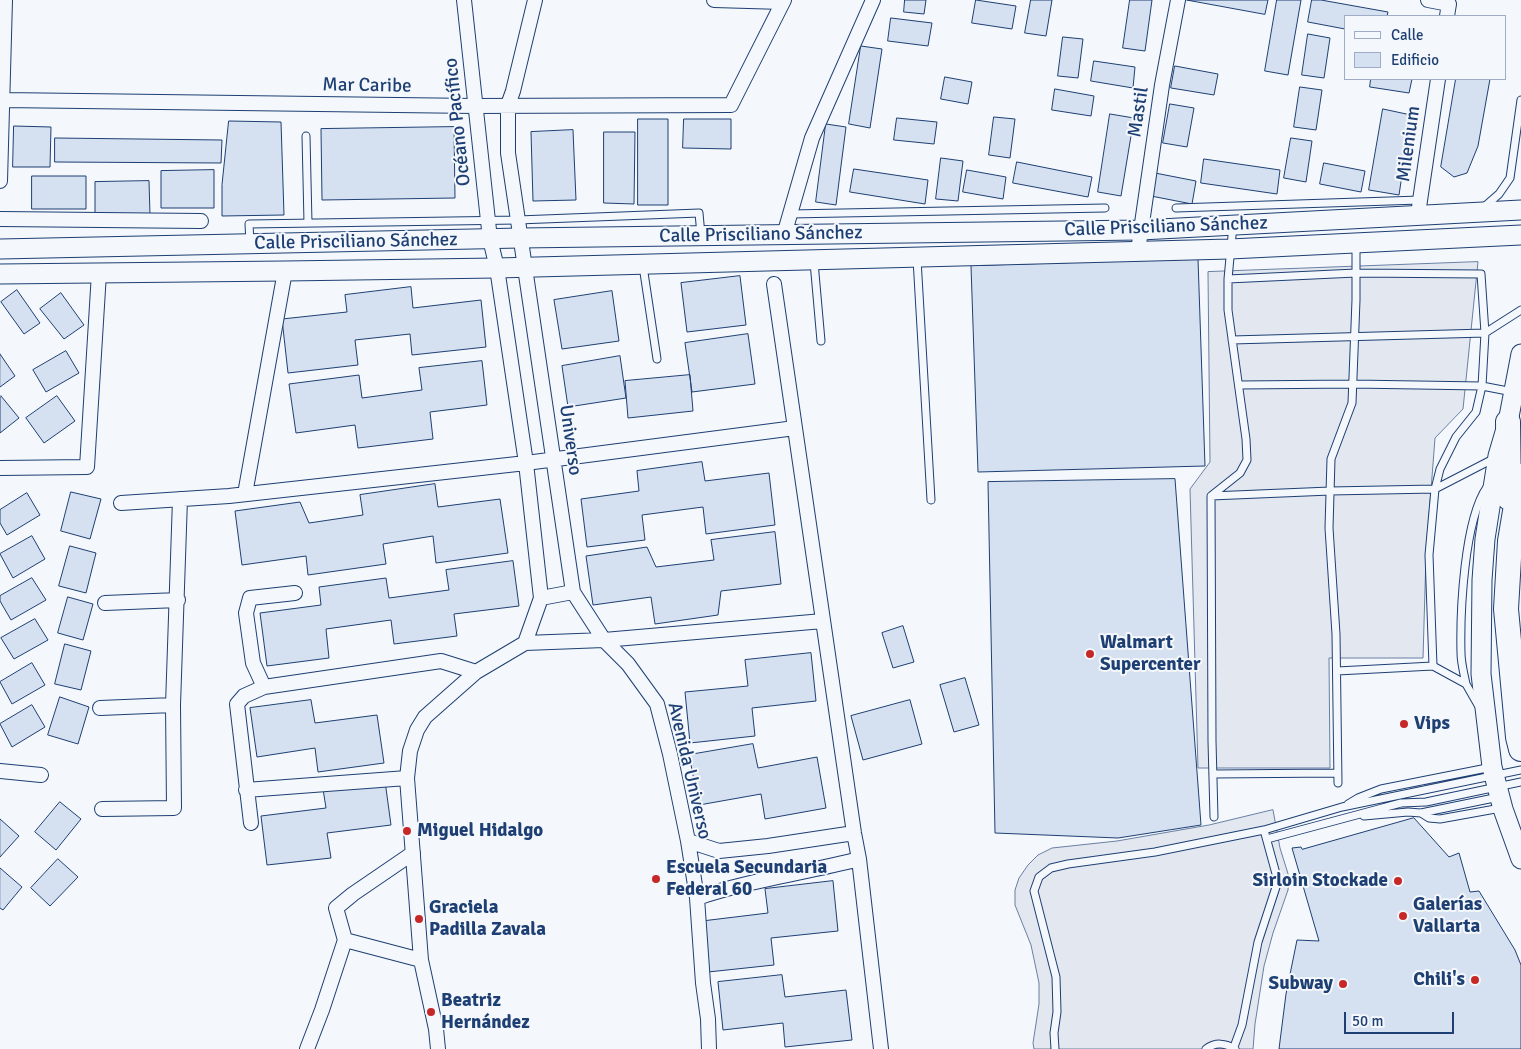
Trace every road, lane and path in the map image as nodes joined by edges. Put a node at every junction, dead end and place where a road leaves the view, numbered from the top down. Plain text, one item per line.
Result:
1 (5, 0) edge
2 (464, 0) edge
3 (535, 0) edge
4 (714, 0) edge
5 (873, 0) edge
6 (1178, 0) edge
7 (1428, 0) edge
8 (783, 1) edge
9 (1447, 15) edge
10 (1438, 80) edge
11 (3, 100) junction
12 (1521, 100) edge
13 (508, 105) junction
14 (475, 106) junction
15 (306, 136) dead end
16 (0, 181) edge
17 (1419, 207) junction
18 (1106, 208) dead end
19 (1176, 208) dead end
20 (1521, 210) edge
21 (1479, 211) junction
22 (790, 214) junction
23 (0, 219) edge
24 (488, 220) junction
25 (202, 221) dead end
26 (311, 223) junction
27 (1233, 225) junction
28 (519, 229) junction
29 (1141, 230) junction
30 (784, 234) junction
31 (1521, 235) edge
32 (490, 239) junction
33 (315, 243) junction
34 (1356, 243) junction
35 (250, 244) junction
36 (0, 249) edge
37 (1230, 249) junction
38 (1138, 251) junction
39 (916, 256) junction
40 (814, 259) junction
41 (643, 264) junction
42 (526, 266) junction
43 (497, 268) junction
44 (285, 272) junction
45 (99, 273) junction
46 (1356, 273) junction
47 (0, 274) edge
48 (1228, 279) junction
49 (774, 284) dead end
50 (1521, 310) edge
51 (1485, 333) junction
52 (1355, 337) junction
53 (1232, 340) junction
54 (821, 341) dead end
55 (1521, 354) edge
56 (657, 359) dead end
57 (1353, 384) junction
58 (1239, 385) junction
59 (1482, 386) junction
60 (1514, 392) junction
61 (1508, 422) junction
62 (795, 428) junction
63 (1498, 456) junction
64 (554, 459) junction
65 (526, 463) junction
66 (0, 468) edge
67 (1494, 476) junction
68 (1521, 476) edge
69 (1435, 489) junction
70 (1330, 491) junction
71 (245, 494) junction
72 (1210, 496) junction
73 (180, 499) junction
74 (931, 500) dead end
75 (122, 503) dead end
76 (1510, 541) junction
77 (573, 592) junction
78 (295, 593) dead end
79 (541, 598) junction
80 (178, 600) junction
81 (105, 603) dead end
82 (823, 621) junction
83 (604, 640) junction
84 (525, 644) junction
85 (1433, 666) junction
86 (1336, 671) junction
87 (476, 672) junction
88 (1466, 684) junction
89 (264, 687) junction
90 (173, 704) junction
91 (100, 708) dead end
92 (1486, 718) junction
93 (1521, 748) edge
94 (1521, 770) edge
95 (0, 771) edge
96 (1337, 773) junction
97 (1213, 774) junction
98 (42, 775) dead end
99 (407, 778) junction
100 (1521, 782) edge
101 (1338, 783) dead end
102 (1497, 787) junction
103 (246, 790) junction
104 (102, 809) dead end
105 (1421, 813) junction
106 (1214, 817) dead end
107 (1346, 817) junction
108 (251, 824) dead end
109 (1264, 830) junction
110 (854, 833) junction
111 (1267, 839) junction
112 (688, 841) junction
113 (413, 853) junction
114 (859, 859) junction
115 (1521, 859) edge
116 (697, 898) junction
117 (345, 940) junction
118 (421, 960) junction
119 (1235, 1048) edge
120 (308, 1049) edge
121 (438, 1049) edge
122 (709, 1049) edge
123 (882, 1049) edge
124 (1055, 1049) edge
125 (1206, 1049) edge

1 - 11 street
2 - 14 street, Océano Pacífico
3 - 13 street
4 - 8 street
5 - 22 street
6 - 29 street, Mastil
7 - 9 street
8 - 13 street, Mar Caribe
10 - 17 street, Milenium
11 - 14 street, Mar Caribe
11 - 16 street
12 - 21 lane
13 - 14 street, Mar Caribe
13 - 28 street
14 - 24 street, Océano Pacífico
15 - 26 lane
17 - 19 lane
17 - 21 main road, Calle Prisciliano Sánchez
17 - 27 main road, Calle Prisciliano Sánchez
18 - 22 lane
20 - 21 main road, Calle Prisciliano Sánchez
22 - 30 street
23 - 25 street
24 - 26 lane
24 - 28 lane
24 - 32 street, Océano Pacífico
26 - 33 lane
26 - 35 lane
27 - 29 main road, Calle Prisciliano Sánchez
27 - 37 lane
28 - 30 main road, Calle Prisciliano Sánchez
28 - 32 main road, Calle Prisciliano Sánchez
28 - 42 street, Universo
29 - 30 main road, Calle Prisciliano Sánchez
29 - 38 street, Mastil
31 - 34 main road, Calle Prisciliano Sánchez
32 - 33 main road, Calle Prisciliano Sánchez
32 - 43 street
33 - 35 main road, Calle Prisciliano Sánchez
34 - 37 main road, Calle Prisciliano Sánchez
34 - 46 lane
35 - 36 main road, Calle Prisciliano Sánchez
37 - 38 main road, Calle Prisciliano Sánchez
37 - 48 lane
38 - 39 main road, Calle Prisciliano Sánchez
39 - 40 main road, Calle Prisciliano Sánchez
39 - 74 lane
40 - 41 main road, Calle Prisciliano Sánchez
40 - 54 lane
41 - 42 main road, Calle Prisciliano Sánchez
41 - 56 lane
42 - 43 main road, Calle Prisciliano Sánchez
42 - 64 street, Universo
43 - 44 main road, Calle Prisciliano Sánchez
43 - 65 street
44 - 45 main road, Calle Prisciliano Sánchez
44 - 71 street
45 - 47 main road, Calle Prisciliano Sánchez
45 - 66 street
46 - 48 lane
46 - 51 lane
46 - 52 lane
48 - 53 lane
49 - 62 street
50 - 51 lane
51 - 52 lane
51 - 59 lane
52 - 53 lane
52 - 57 lane
53 - 58 lane
55 - 60 main road
57 - 58 lane
57 - 59 lane
57 - 70 lane
58 - 72 lane
59 - 60 lane
59 - 69 lane
60 - 61 main road
61 - 63 main road
61 - 76 highway
62 - 64 street
62 - 82 street
63 - 67 main road
63 - 69 lane
64 - 65 street
64 - 77 street, Universo
65 - 71 street
65 - 79 street
67 - 88 lane
67 - 92 main road
68 - 76 highway
69 - 70 lane
69 - 85 lane
70 - 72 lane
70 - 86 lane
71 - 73 street
72 - 97 lane
73 - 75 street
73 - 80 street
76 - 93 highway
77 - 79 street
77 - 83 street, Universo
78 - 89 street
79 - 84 street
80 - 81 street
80 - 90 street
82 - 83 street
82 - 110 street
83 - 84 street
83 - 112 street, Avenida Universo
84 - 87 street
85 - 86 lane
85 - 88 lane
86 - 96 lane
87 - 89 street
87 - 99 street
88 - 92 lane
89 - 103 street
90 - 91 street
90 - 104 street
92 - 102 main road
94 - 102 lane
95 - 98 street
96 - 97 lane
96 - 101 lane
97 - 106 lane
99 - 103 street
99 - 113 street
100 - 102 lane
102 - 105 lane
102 - 105 lane
102 - 107 lane
102 - 109 lane
102 - 115 main road
103 - 108 street
105 - 107 lane
107 - 111 lane
109 - 111 lane
109 - 124 lane
110 - 112 street
110 - 114 street
111 - 119 lane
112 - 116 street, Avenida Universo
113 - 117 street
113 - 118 street
114 - 116 street
114 - 123 street
116 - 122 street, Avenida Universo
117 - 118 street
117 - 120 street
118 - 121 street
119 - 125 lane

